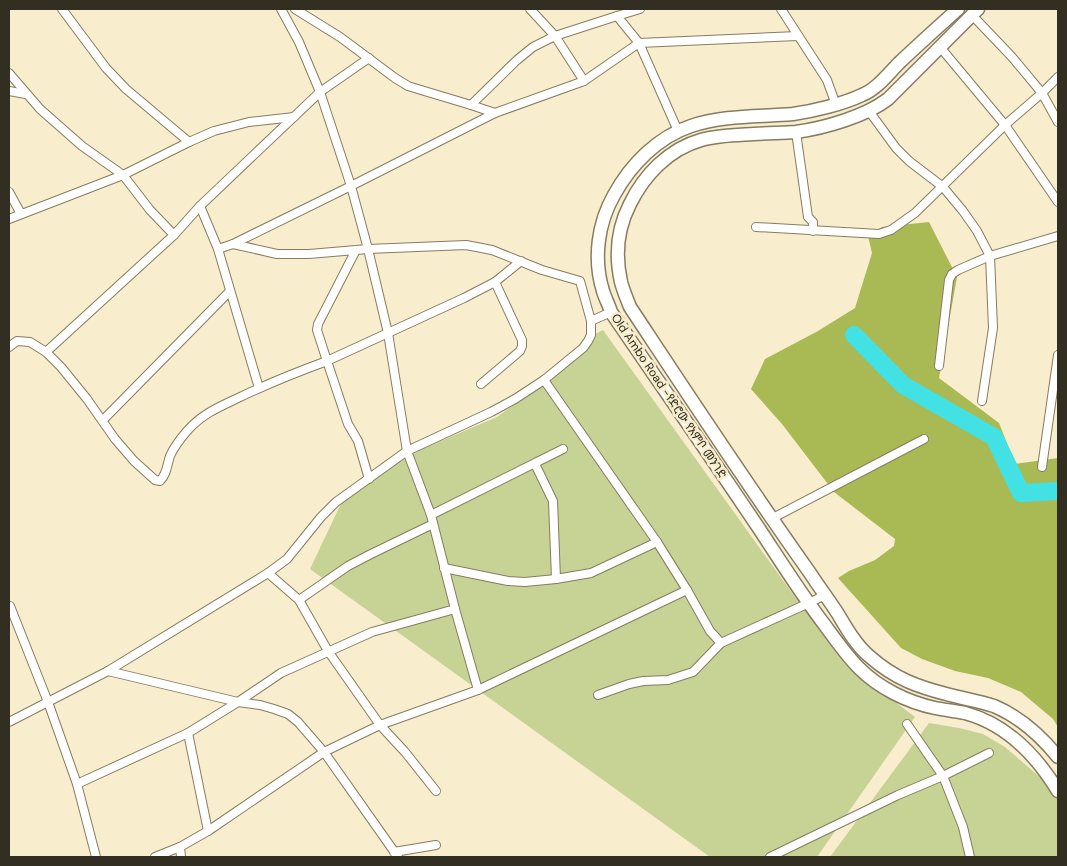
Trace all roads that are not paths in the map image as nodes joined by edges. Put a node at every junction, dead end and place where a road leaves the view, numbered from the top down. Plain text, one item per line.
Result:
1 (62, 9) edge
2 (281, 9) edge
3 (295, 9) edge
4 (530, 9) edge
5 (640, 9) edge
6 (781, 9) edge
7 (958, 9) edge
8 (975, 12) edge
9 (616, 16) junction
10 (555, 36) junction
11 (798, 36) junction
12 (639, 43) junction
13 (940, 48) junction
14 (369, 58) junction
15 (9, 73) edge
16 (1058, 77) edge
17 (584, 81) junction
18 (9, 91) edge
19 (320, 92) junction
20 (1042, 93) junction
21 (27, 94) junction
22 (471, 105) junction
23 (836, 105) junction
24 (869, 111) junction
25 (495, 113) junction
26 (294, 117) junction
27 (1058, 122) edge
28 (1006, 125) junction
29 (678, 132) junction
30 (796, 132) junction
31 (188, 142) junction
32 (630, 172) junction
33 (123, 176) junction
34 (644, 181) junction
35 (351, 186) junction
36 (943, 186) junction
37 (9, 192) edge
38 (1058, 202) edge
39 (200, 206) junction
40 (21, 214) junction
41 (9, 219) edge
42 (756, 227) dead end
43 (813, 231) junction
44 (174, 235) junction
45 (1058, 236) edge
46 (233, 244) junction
47 (218, 249) junction
48 (368, 249) junction
49 (356, 250) junction
50 (990, 256) junction
51 (521, 261) junction
52 (495, 282) junction
53 (230, 291) junction
54 (611, 312) junction
55 (591, 321) junction
56 (388, 333) junction
57 (9, 347) edge
58 (46, 352) junction
59 (1058, 355) edge
60 (327, 361) junction
61 (939, 366) dead end
62 (544, 380) junction
63 (481, 384) dead end
64 (259, 388) junction
65 (982, 401) dead end
66 (103, 420) junction
67 (924, 440) dead end
68 (563, 449) dead end
69 (407, 451) junction
70 (535, 464) junction
71 (1042, 468) dead end
72 (369, 479) junction
73 (431, 516) junction
74 (771, 519) junction
75 (433, 524) junction
76 (657, 542) junction
77 (444, 568) junction
78 (268, 574) junction
79 (556, 579) junction
80 (687, 590) junction
81 (825, 595) junction
82 (299, 600) junction
83 (809, 603) junction
84 (10, 606) dead end
85 (455, 609) junction
86 (721, 642) junction
87 (328, 651) junction
88 (108, 671) junction
89 (478, 690) junction
90 (598, 695) dead end
91 (48, 702) junction
92 (238, 702) junction
93 (9, 722) edge
94 (907, 724) dead end
95 (380, 725) junction
96 (188, 734) junction
97 (324, 752) junction
98 (989, 753) dead end
99 (1058, 758) edge
100 (943, 776) junction
101 (77, 784) junction
102 (1058, 790) edge
103 (436, 791) dead end
104 (208, 831) junction
105 (436, 845) dead end
106 (180, 847) junction
107 (396, 855) edge
108 (96, 857) edge
109 (155, 857) edge
110 (181, 857) edge
111 (770, 857) edge
112 (970, 857) edge

1 - 31 street
2 - 19 street
3 - 14 street
4 - 10 street
5 - 9 street
6 - 11 street
7 - 23 main road, Old Ambo Road -የድሮው የአምቦ መንገድ
8 - 13 main road, Old Ambo Road -የድሮው የአምቦ መንገድ
8 - 20 street
9 - 10 street
9 - 12 street
10 - 17 street
10 - 22 street
11 - 12 street
11 - 23 street
12 - 17 street
12 - 29 street
13 - 24 main road, Old Ambo Road -የድሮው የአምቦ መንገድ
13 - 28 street
14 - 19 street
14 - 22 street
15 - 21 street
16 - 20 street
17 - 25 street
18 - 21 street
19 - 26 street
19 - 35 street
20 - 27 street
20 - 28 street
21 - 33 street
22 - 25 street
23 - 29 main road, Old Ambo Road -የድሮው የአምቦ መንገድ
24 - 30 main road, Old Ambo Road -የድሮው የአምቦ መንገድ
24 - 36 street
25 - 35 street
26 - 31 street
26 - 39 street
28 - 36 street
28 - 38 street
29 - 32 main road, Old Ambo Road -የድሮው የአምቦ መንገድ
30 - 34 main road, Old Ambo Road -የድሮው የአምቦ መንገድ
30 - 43 street
31 - 33 street
32 - 34 main road
32 - 54 main road, Old Ambo Road -የድሮው የአምቦ መንገድ
33 - 40 street
33 - 44 street
34 - 74 main road, Old Ambo Road -የድሮው የአምቦ መንገድ
35 - 46 street
35 - 48 street
36 - 43 street
36 - 50 street
37 - 40 street
39 - 44 street
39 - 47 street
40 - 41 street
42 - 43 street
44 - 58 street
45 - 50 street
46 - 47 street
46 - 49 street
47 - 53 street
48 - 49 street
48 - 51 street
48 - 56 street
49 - 60 street
50 - 61 street
50 - 65 street
51 - 52 street
51 - 55 street
52 - 56 street
52 - 63 street
53 - 64 street
53 - 66 street
54 - 55 street
54 - 83 main road, Old Ambo Road -የድሮው የአምቦ መንገድ
55 - 62 street
56 - 60 street
56 - 69 street
57 - 58 street
58 - 66 street
59 - 71 street
60 - 64 street
60 - 72 street
62 - 69 street
62 - 76 street
64 - 66 street
67 - 74 street
68 - 70 street
69 - 72 street
69 - 73 street
70 - 73 street
70 - 79 street
72 - 78 street
73 - 75 street
74 - 81 main road, Old Ambo Road -የድሮው የአምቦ መንገድ
75 - 77 street
75 - 82 street
76 - 79 street
76 - 80 street
77 - 79 street
77 - 85 street
78 - 82 street
78 - 88 street
80 - 86 street
80 - 89 street
81 - 83 street
81 - 99 main road, Old Ambo Road -የድሮው የአምቦ መንገድ
82 - 87 street
83 - 86 street
83 - 102 main road, Old Ambo Road -የድሮው የአምቦ መንገድ
84 - 91 street
85 - 87 street
85 - 89 street
86 - 90 street
87 - 92 street
87 - 95 street
88 - 91 street
88 - 92 street
89 - 95 street
91 - 93 street
91 - 101 street
92 - 96 street
92 - 97 street
94 - 100 street
95 - 97 street
95 - 103 street
96 - 101 street
96 - 104 street
97 - 104 street
97 - 107 street
98 - 100 street
100 - 111 street
100 - 112 street
101 - 108 street
104 - 106 street
105 - 107 street
106 - 109 street
106 - 110 street

